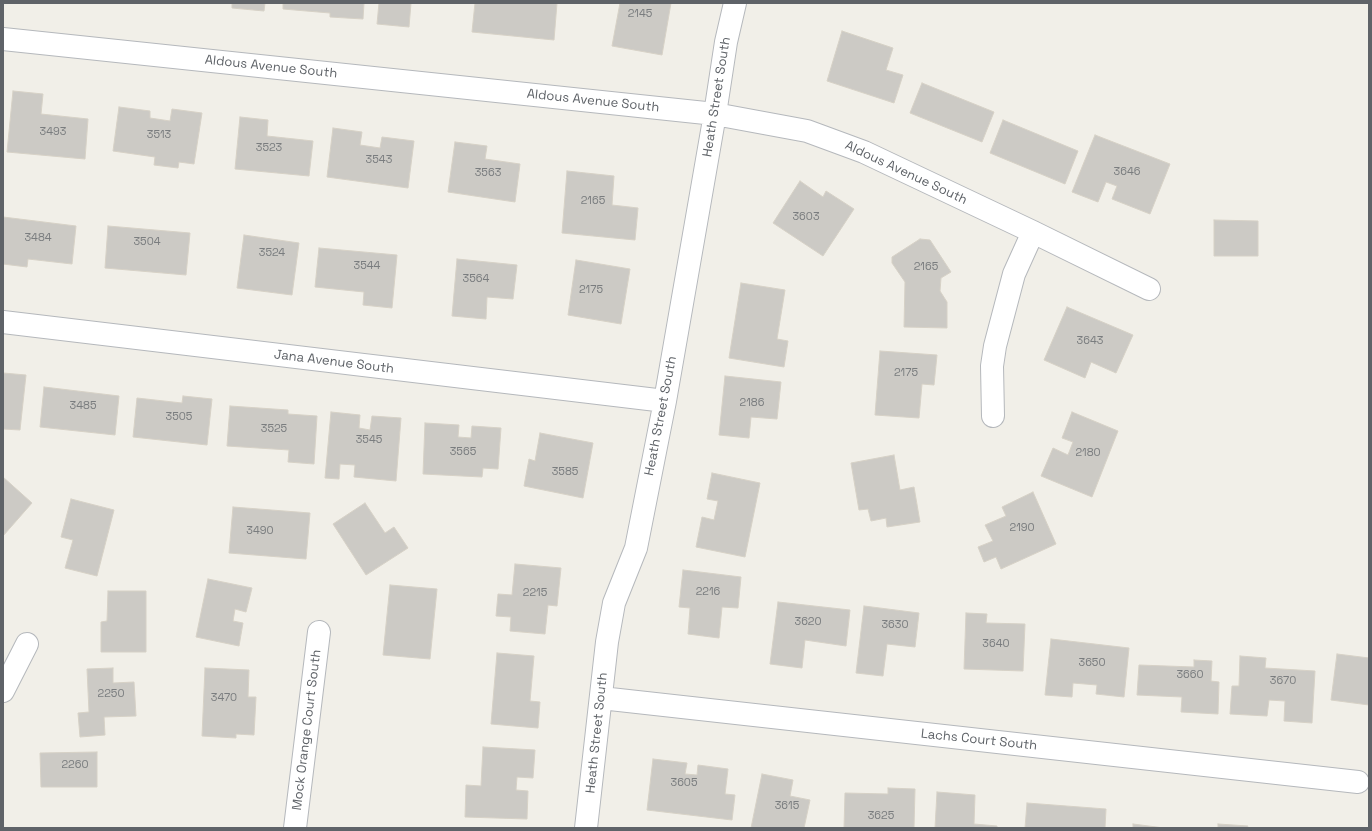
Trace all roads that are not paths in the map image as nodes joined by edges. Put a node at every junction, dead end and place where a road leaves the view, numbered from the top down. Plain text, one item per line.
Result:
1 (735, 3) edge
2 (3, 39) edge
3 (715, 114) junction
4 (1033, 232) junction
5 (1149, 289) dead end
6 (3, 322) edge
7 (665, 401) junction
8 (993, 416) dead end
9 (319, 632) dead end
10 (27, 644) dead end
11 (3, 691) edge
12 (601, 698) junction
13 (1358, 782) dead end
14 (295, 828) edge
15 (586, 828) edge

1 - 3 street, Heath Street South
2 - 3 street, Aldous Avenue South
3 - 4 street, Aldous Avenue South
3 - 7 street, Heath Street South
4 - 5 street, Aldous Avenue South
4 - 8 street
6 - 7 street, Jana Avenue South
7 - 12 street, Heath Street South
9 - 14 street, Mock Orange Court South
10 - 11 street
12 - 13 street, Lachs Court South
12 - 15 street, Heath Street South

